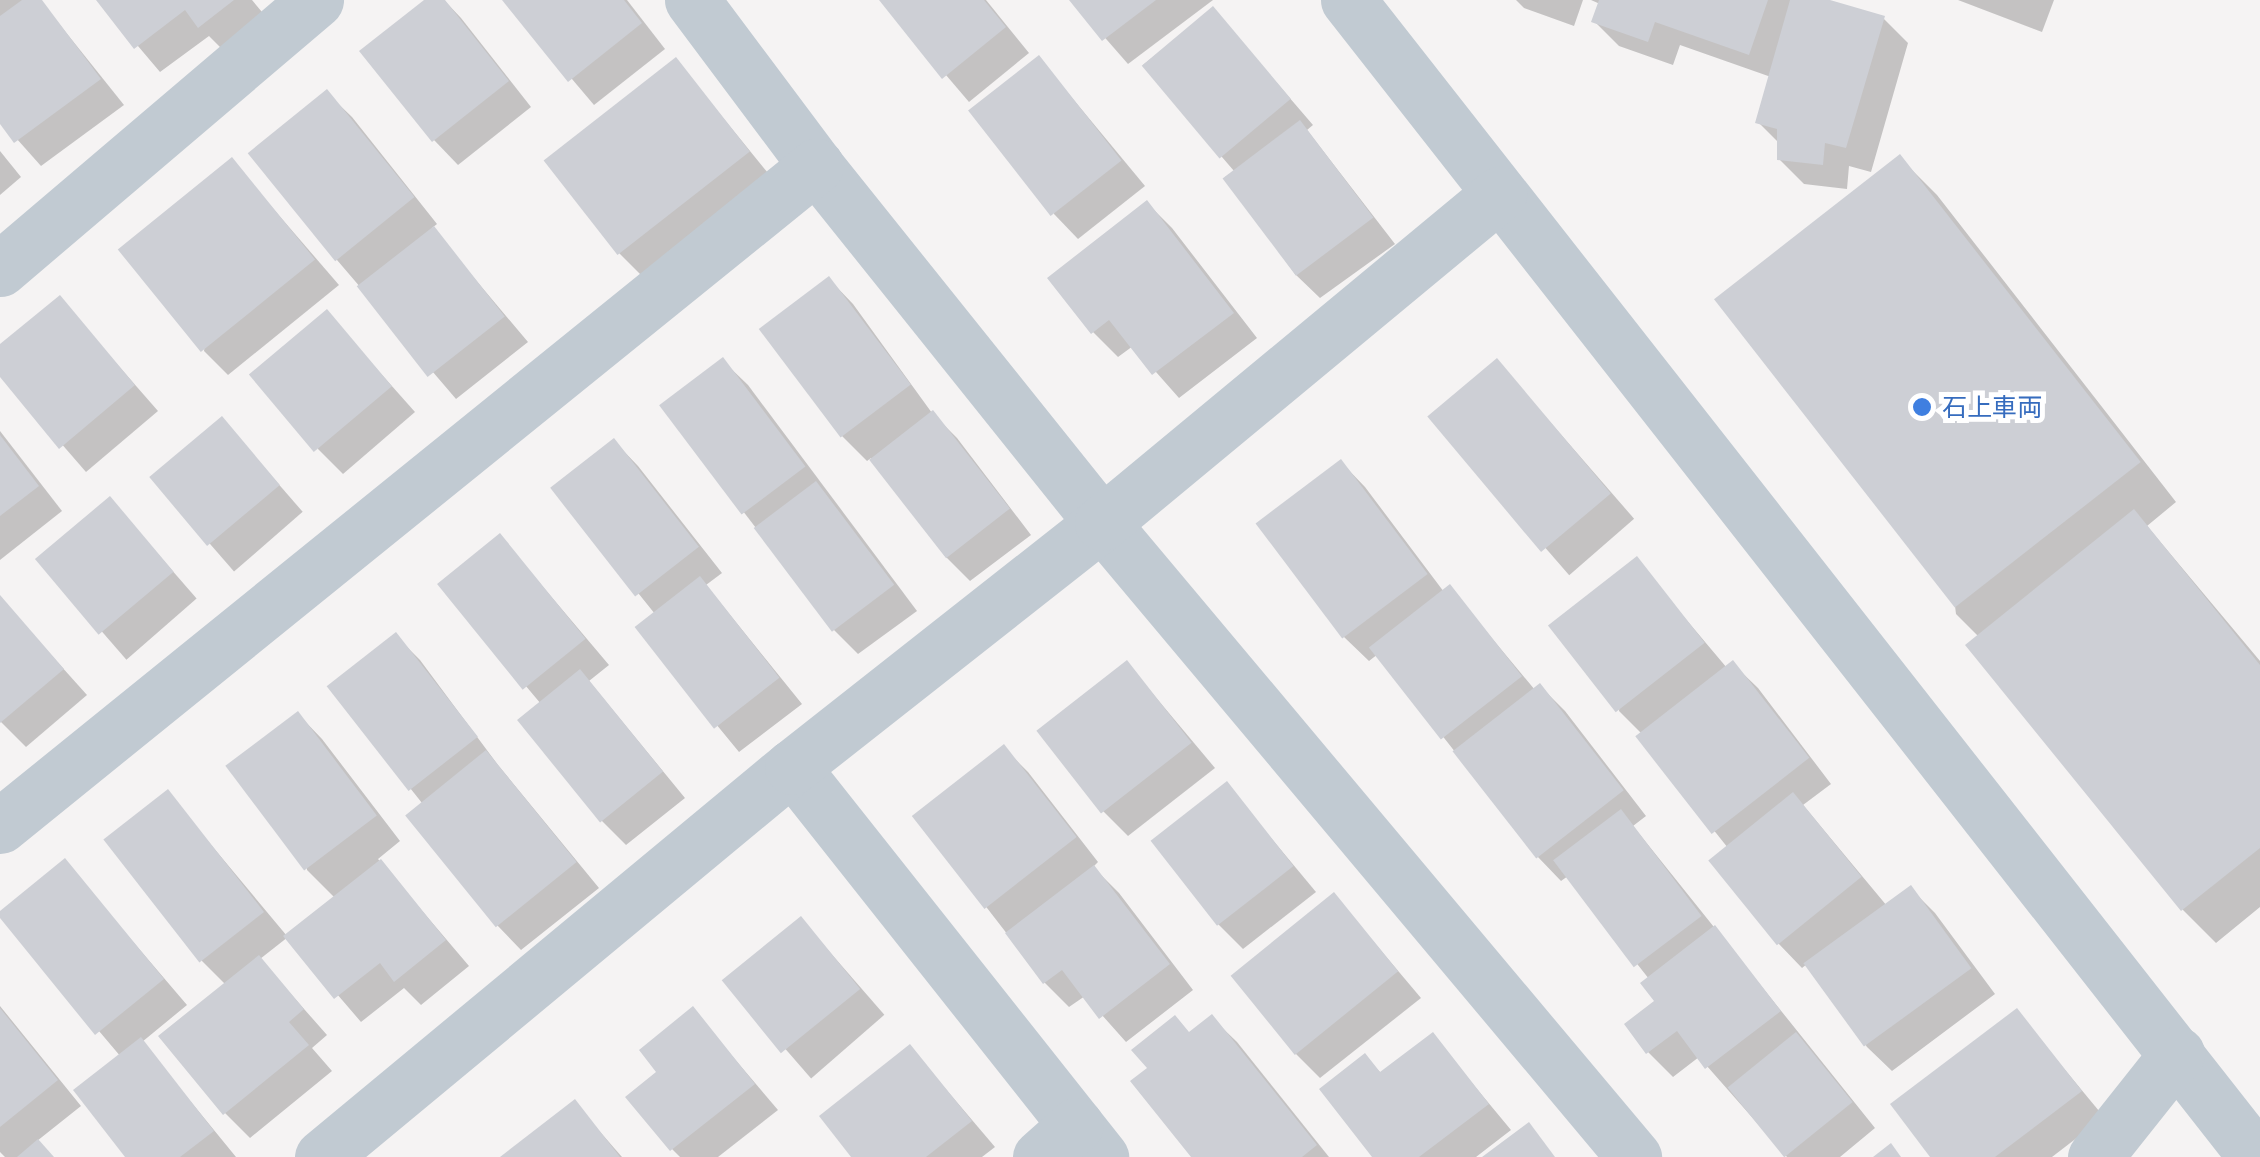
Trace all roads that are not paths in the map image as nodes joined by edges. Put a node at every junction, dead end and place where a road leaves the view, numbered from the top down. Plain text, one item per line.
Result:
1 (316, 0) edge
2 (692, 0) edge
3 (1348, 0) edge
4 (816, 166) junction
5 (1499, 194) junction
6 (0, 269) edge
7 (1102, 523) junction
8 (792, 767) junction
9 (0, 826) edge
10 (2177, 1054) junction
11 (1072, 1146) edge
12 (322, 1157) edge
13 (1634, 1157) edge
14 (2096, 1157) edge
15 (2256, 1157) edge

1 - 6 street
2 - 4 street
3 - 5 street
4 - 7 street
4 - 9 street
5 - 7 street
5 - 10 street
7 - 8 street
7 - 13 street
8 - 11 street
8 - 12 street
10 - 14 street
10 - 15 street

